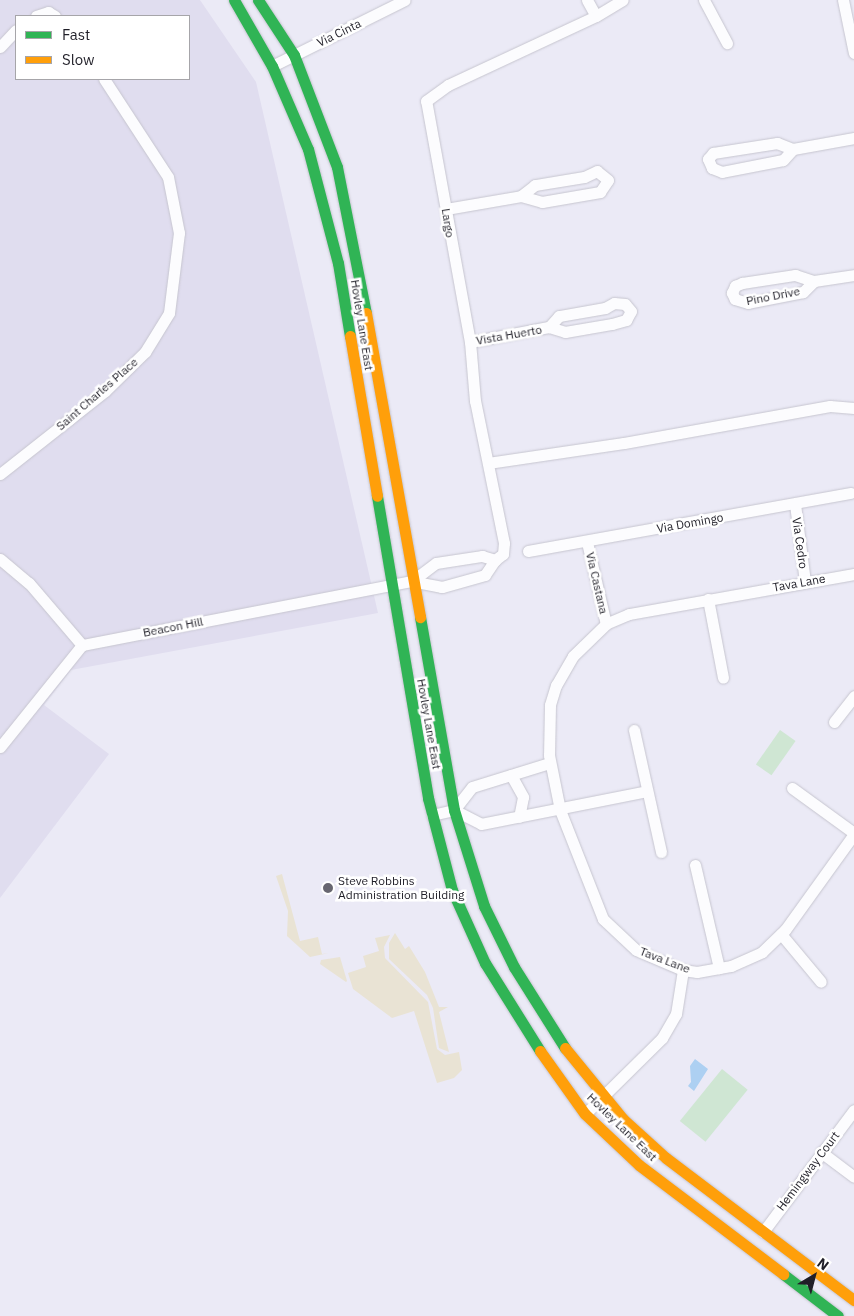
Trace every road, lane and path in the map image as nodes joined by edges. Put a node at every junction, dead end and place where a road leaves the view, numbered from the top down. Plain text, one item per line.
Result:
1 (234, 0) edge
2 (258, 0) edge
3 (405, 0) edge
4 (587, 0) edge
5 (704, 0) edge
6 (843, 0) edge
7 (619, 1) edge
8 (39, 15) edge
9 (53, 15) edge
10 (596, 16) junction
11 (15, 31) edge
12 (727, 43) dead end
13 (0, 47) edge
14 (854, 54) edge
15 (294, 55) junction
16 (272, 66) junction
17 (105, 80) edge
18 (854, 138) edge
19 (793, 149) junction
20 (521, 196) junction
21 (446, 209) junction
22 (854, 275) edge
23 (814, 281) junction
24 (549, 327) junction
25 (470, 342) junction
26 (854, 408) edge
27 (488, 463) junction
28 (0, 474) edge
29 (851, 493) dead end
30 (795, 504) junction
31 (587, 542) junction
32 (528, 551) dead end
33 (0, 559) edge
34 (495, 560) junction
35 (854, 574) edge
36 (412, 581) junction
37 (805, 582) junction
38 (392, 584) junction
39 (708, 599) junction
40 (606, 624) junction
41 (82, 645) junction
42 (723, 678) dead end
43 (854, 696) edge
44 (834, 722) dead end
45 (634, 730) dead end
46 (0, 747) edge
47 (549, 763) junction
48 (511, 775) junction
49 (792, 788) dead end
50 (647, 790) junction
51 (454, 810) junction
52 (560, 810) junction
53 (432, 815) junction
54 (519, 817) junction
55 (853, 839) edge
56 (661, 852) dead end
57 (695, 865) dead end
58 (781, 934) junction
59 (719, 968) junction
60 (683, 970) junction
61 (821, 982) dead end
62 (603, 1096) junction
63 (854, 1110) edge
64 (585, 1114) junction
65 (821, 1152) junction
66 (854, 1177) edge
67 (763, 1232) junction
68 (854, 1300) edge
69 (838, 1316) edge

1 - 16 main road, Hovley Lane East
2 - 15 main road, Hovley Lane East
3 - 15 street, Via Cinta
4 - 10 street
5 - 12 street
6 - 14 street
7 - 10 street, Largo
8 - 9 street
10 - 21 street, Largo
11 - 13 street
15 - 16 street, Via Cinta
15 - 36 main road, Hovley Lane East
16 - 38 main road, Hovley Lane East
17 - 28 street, Saint Charles Place
18 - 19 street
19 - 19 street
20 - 20 street
20 - 21 street
21 - 25 street, Largo
22 - 23 street, Pino Drive
23 - 23 street, Pino Drive
24 - 24 street, Vista Huerto
24 - 25 street, Vista Huerto
25 - 27 street, Largo
26 - 27 street
27 - 34 street, Largo
29 - 30 street, Via Domingo
30 - 31 street, Via Domingo
30 - 37 street, Via Cedro
31 - 32 street, Via Domingo
31 - 40 street, Via Castana
33 - 41 street
34 - 36 street, Largo
34 - 36 street, Largo
35 - 37 street, Tava Lane
36 - 38 street, Largo
36 - 51 main road, Hovley Lane East
37 - 39 street, Tava Lane
38 - 41 street, Beacon Hill
38 - 53 main road, Hovley Lane East
39 - 40 street, Tava Lane
39 - 42 street
40 - 47 street, Tava Lane
41 - 46 street
43 - 44 street
45 - 50 street
47 - 48 street
47 - 52 street, Tava Lane
48 - 51 street
48 - 54 street
49 - 55 street
50 - 52 street
50 - 56 street
51 - 53 street
51 - 54 street
51 - 62 main road, Hovley Lane East
52 - 54 street
52 - 60 street, Tava Lane
53 - 64 main road, Hovley Lane East
55 - 58 street, Tava Lane
57 - 59 street
58 - 59 street, Tava Lane
58 - 61 street
59 - 60 street, Tava Lane
60 - 62 street
62 - 64 street
62 - 67 main road, Hovley Lane East
63 - 65 street, Hemingway Court
64 - 69 main road, Hovley Lane East
65 - 66 street
65 - 67 street, Hemingway Court
67 - 68 main road, Hovley Lane East

